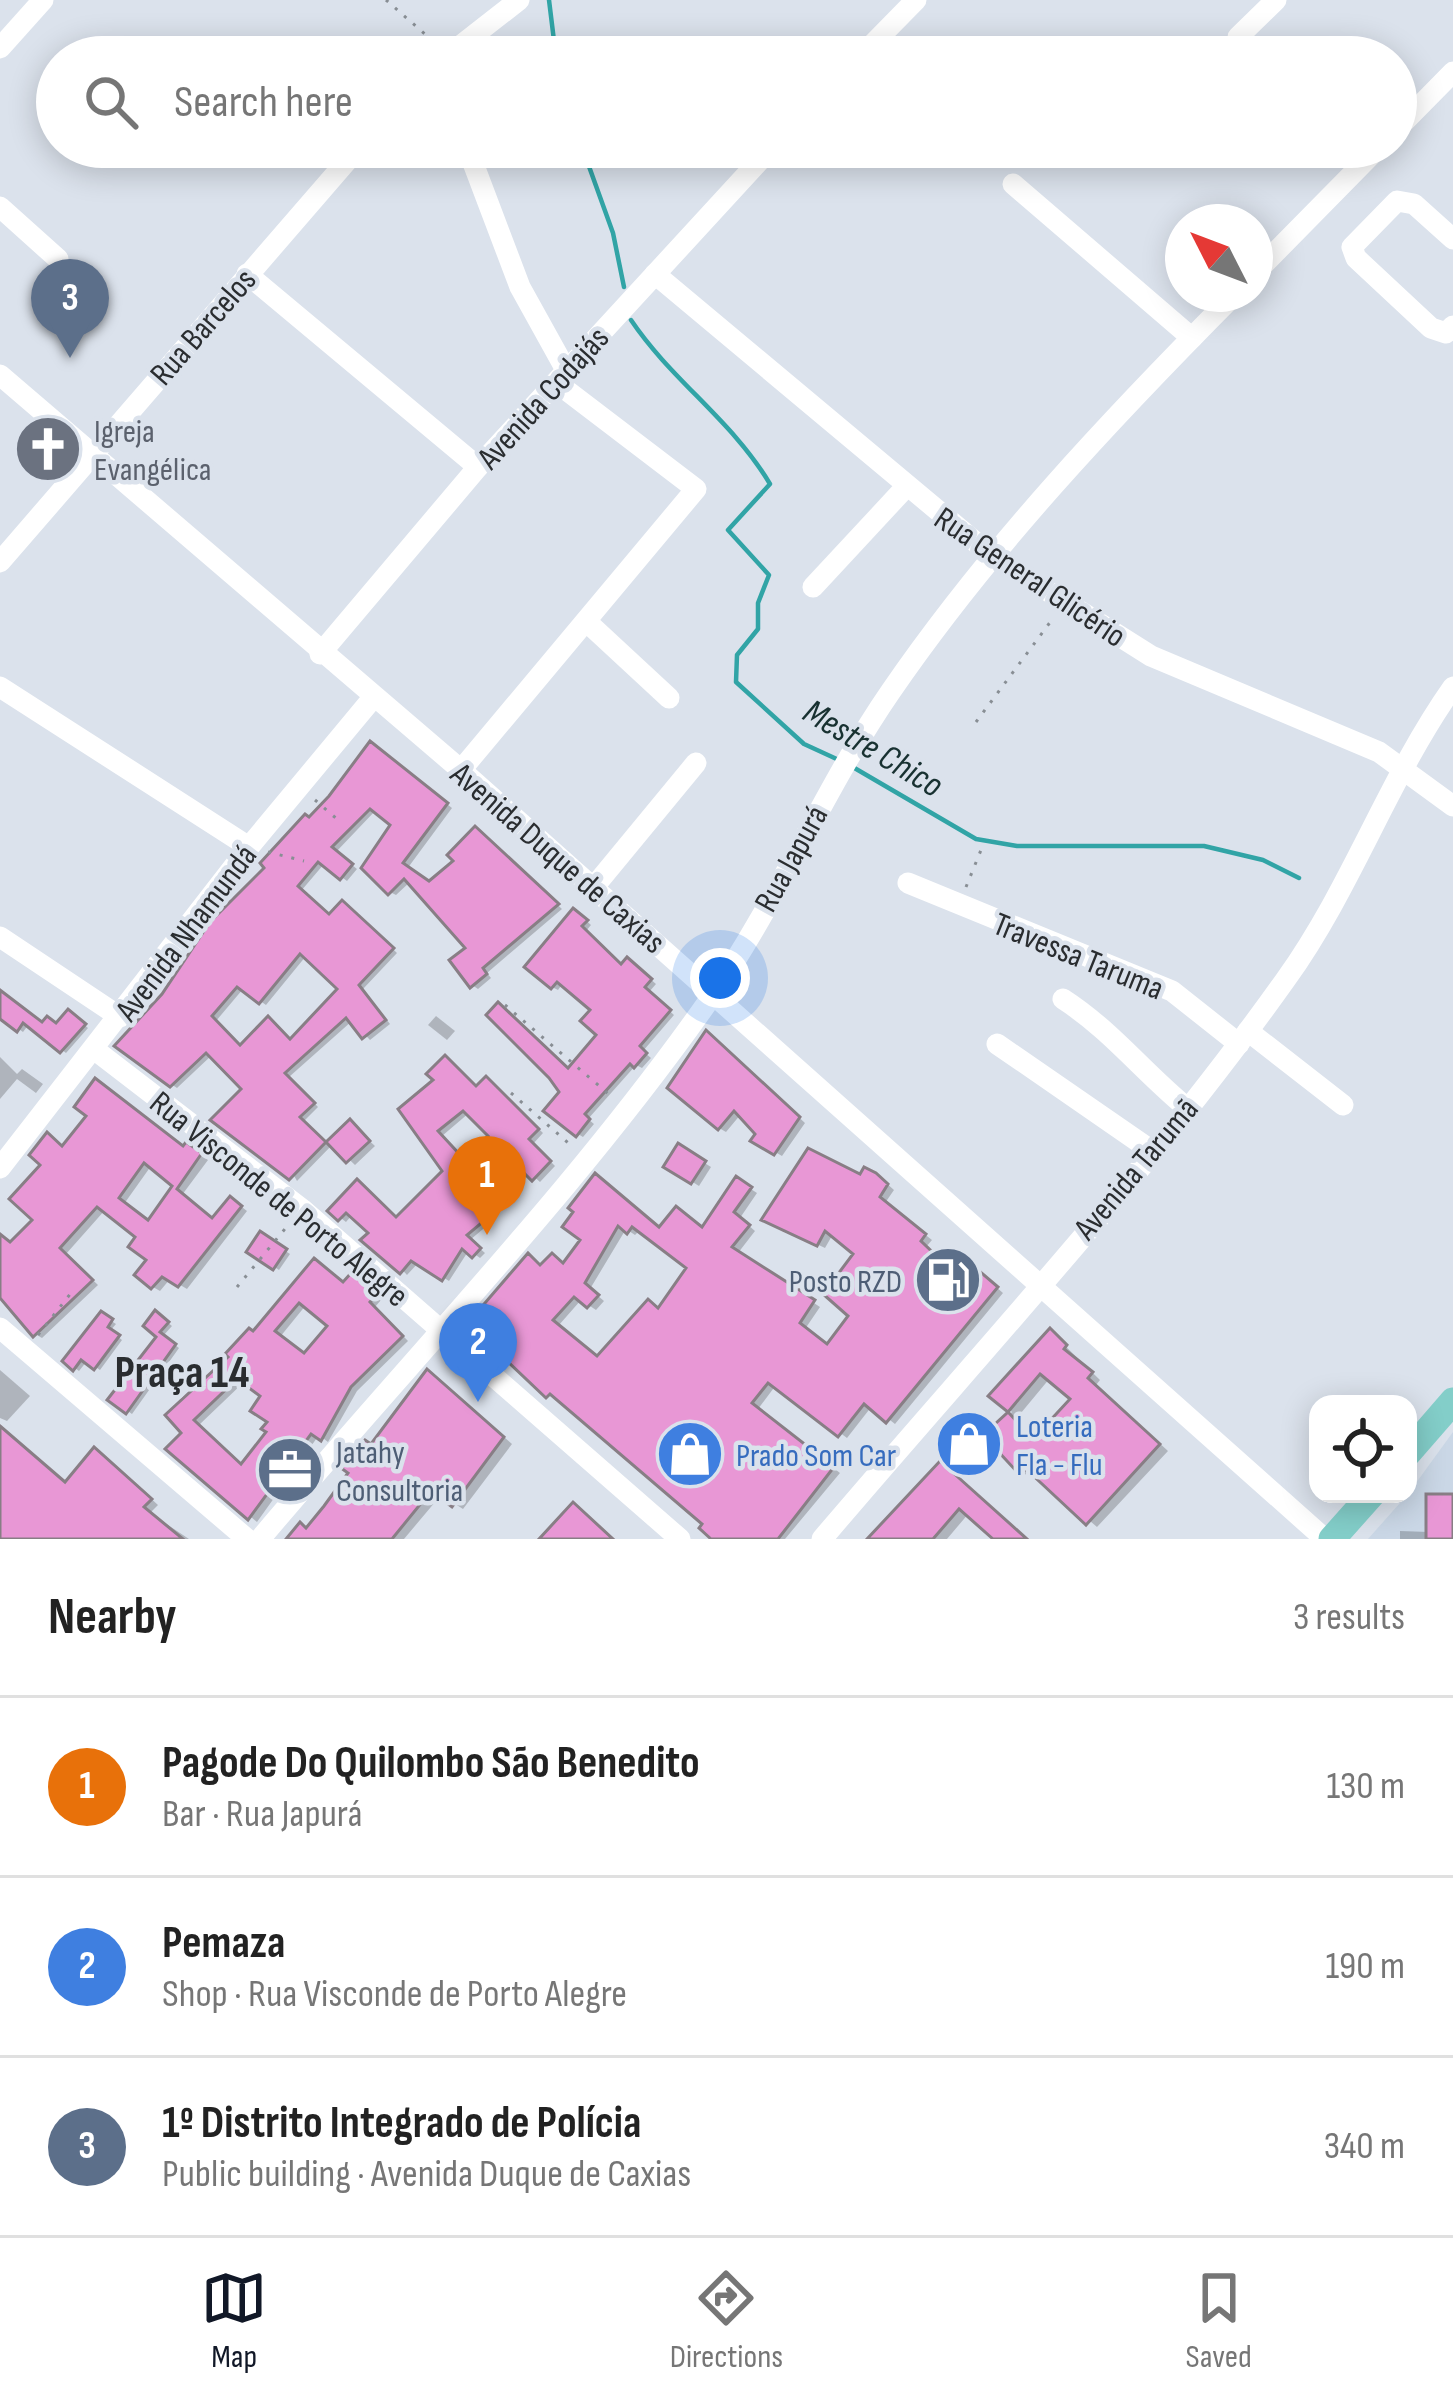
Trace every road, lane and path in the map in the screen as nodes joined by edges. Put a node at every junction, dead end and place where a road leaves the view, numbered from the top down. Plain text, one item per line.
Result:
1 (43, 0) edge
2 (386, 0) edge
3 (519, 0) edge
4 (916, 0) edge
5 (1276, 0) edge
6 (425, 36) edge
7 (473, 36) edge
8 (881, 36) edge
9 (1239, 36) edge
10 (0, 48) edge
11 (1453, 72) edge
12 (1417, 109) edge
13 (340, 168) edge
14 (475, 168) edge
15 (753, 168) edge
16 (1358, 168) edge
17 (1013, 184) dead end
18 (0, 207) edge
19 (1453, 239) edge
20 (1273, 255) edge
21 (58, 259) dead end
22 (247, 274) junction
23 (655, 274) junction
24 (1217, 312) edge
25 (1453, 326) edge
26 (1192, 338) junction
27 (0, 375) edge
28 (562, 376) junction
29 (92, 454) junction
30 (478, 467) junction
31 (905, 488) junction
32 (991, 555) junction
33 (0, 562) edge
34 (813, 587) dead end
35 (1065, 602) junction
36 (587, 622) junction
37 (320, 654) junction
38 (0, 687) edge
39 (1453, 687) edge
40 (669, 698) dead end
41 (372, 699) junction
42 (976, 722) dead end
43 (696, 763) dead end
44 (1403, 766) junction
45 (461, 770) junction
46 (300, 787) junction
47 (1453, 806) edge
48 (338, 820) dead end
49 (249, 847) junction
50 (981, 850) dead end
51 (304, 861) dead end
52 (908, 884) dead end
53 (593, 888) junction
54 (958, 906) junction
55 (0, 938) edge
56 (714, 993) junction
57 (1063, 999) dead end
58 (505, 1005) dead end
59 (120, 1017) junction
60 (1243, 1038) junction
61 (997, 1044) dead end
62 (94, 1050) junction
63 (511, 1094) dead end
64 (1343, 1105) dead end
65 (1187, 1108) junction
66 (627, 1110) junction
67 (1152, 1150) junction
68 (588, 1160) junction
69 (0, 1168) edge
70 (302, 1209) junction
71 (1037, 1285) junction
72 (237, 1287) dead end
73 (71, 1293) dead end
74 (0, 1328) edge
75 (442, 1329) junction
76 (26, 1350) junction
77 (1453, 1402) edge
78 (1417, 1443) edge
79 (1363, 1503) edge
80 (247, 1539) edge
81 (260, 1539) edge
82 (680, 1539) edge
83 (822, 1539) edge
84 (1329, 1539) edge

1 - 10 street
2 - 6 path
3 - 7 street
4 - 8 street
5 - 9 street
11 - 12 street
13 - 22 street, Rua Barcelos
14 - 28 street
15 - 23 street, Avenida Codajás
16 - 20 street
17 - 26 street
18 - 21 street
19 - 25 street
22 - 29 street, Rua Barcelos
22 - 30 street
23 - 28 street, Avenida Codajás
23 - 31 street, Rua General Glicério
24 - 26 street, Rua Japurá
26 - 32 street, Rua Japurá
27 - 29 street, Avenida Duque de Caxias
28 - 30 street, Avenida Codajás
28 - 36 street
29 - 33 street, Rua Barcelos
29 - 37 street, Avenida Duque de Caxias
30 - 37 street, Avenida Codajás
31 - 32 street, Rua General Glicério
31 - 34 street
32 - 35 street, Rua General Glicério
32 - 56 street, Rua Japurá
35 - 42 path
35 - 44 street, Rua General Glicério
36 - 40 street
36 - 45 street
37 - 41 street, Avenida Duque de Caxias
38 - 49 street
39 - 44 street, Avenida Tarumã
41 - 45 street, Avenida Duque de Caxias
41 - 46 street, Avenida Nhamundá
43 - 53 street
44 - 47 street, Rua General Glicério
44 - 60 street, Avenida Tarumã
45 - 53 street, Avenida Duque de Caxias
46 - 48 path
46 - 49 street, Avenida Nhamundá
49 - 51 path
49 - 59 street, Avenida Nhamundá
50 - 54 path
52 - 54 street, Travessa Taruma
53 - 56 street, Avenida Duque de Caxias
54 - 60 street, Travessa Taruma
55 - 59 street
56 - 66 street, Rua Japurá
56 - 71 street, Avenida Duque de Caxias
57 - 65 street
58 - 66 path
59 - 62 street, Avenida Nhamundá
60 - 64 street, Travessa Taruma
60 - 65 street, Avenida Tarumã
61 - 67 street
62 - 69 street, Avenida Nhamundá
62 - 70 street, Rua Visconde de Porto Alegre
63 - 68 path
65 - 67 street, Avenida Tarumã
66 - 68 street, Rua Japurá
67 - 71 street, Avenida Tarumã
68 - 75 street, Rua Japurá
70 - 72 path
70 - 75 street, Rua Visconde de Porto Alegre
71 - 83 street, Avenida Tarumã
71 - 84 street, Avenida Duque de Caxias
73 - 76 path
74 - 76 street
75 - 81 street, Rua Japurá
75 - 82 street, Rua Visconde de Porto Alegre
76 - 80 street
77 - 78 main road
79 - 84 main road

